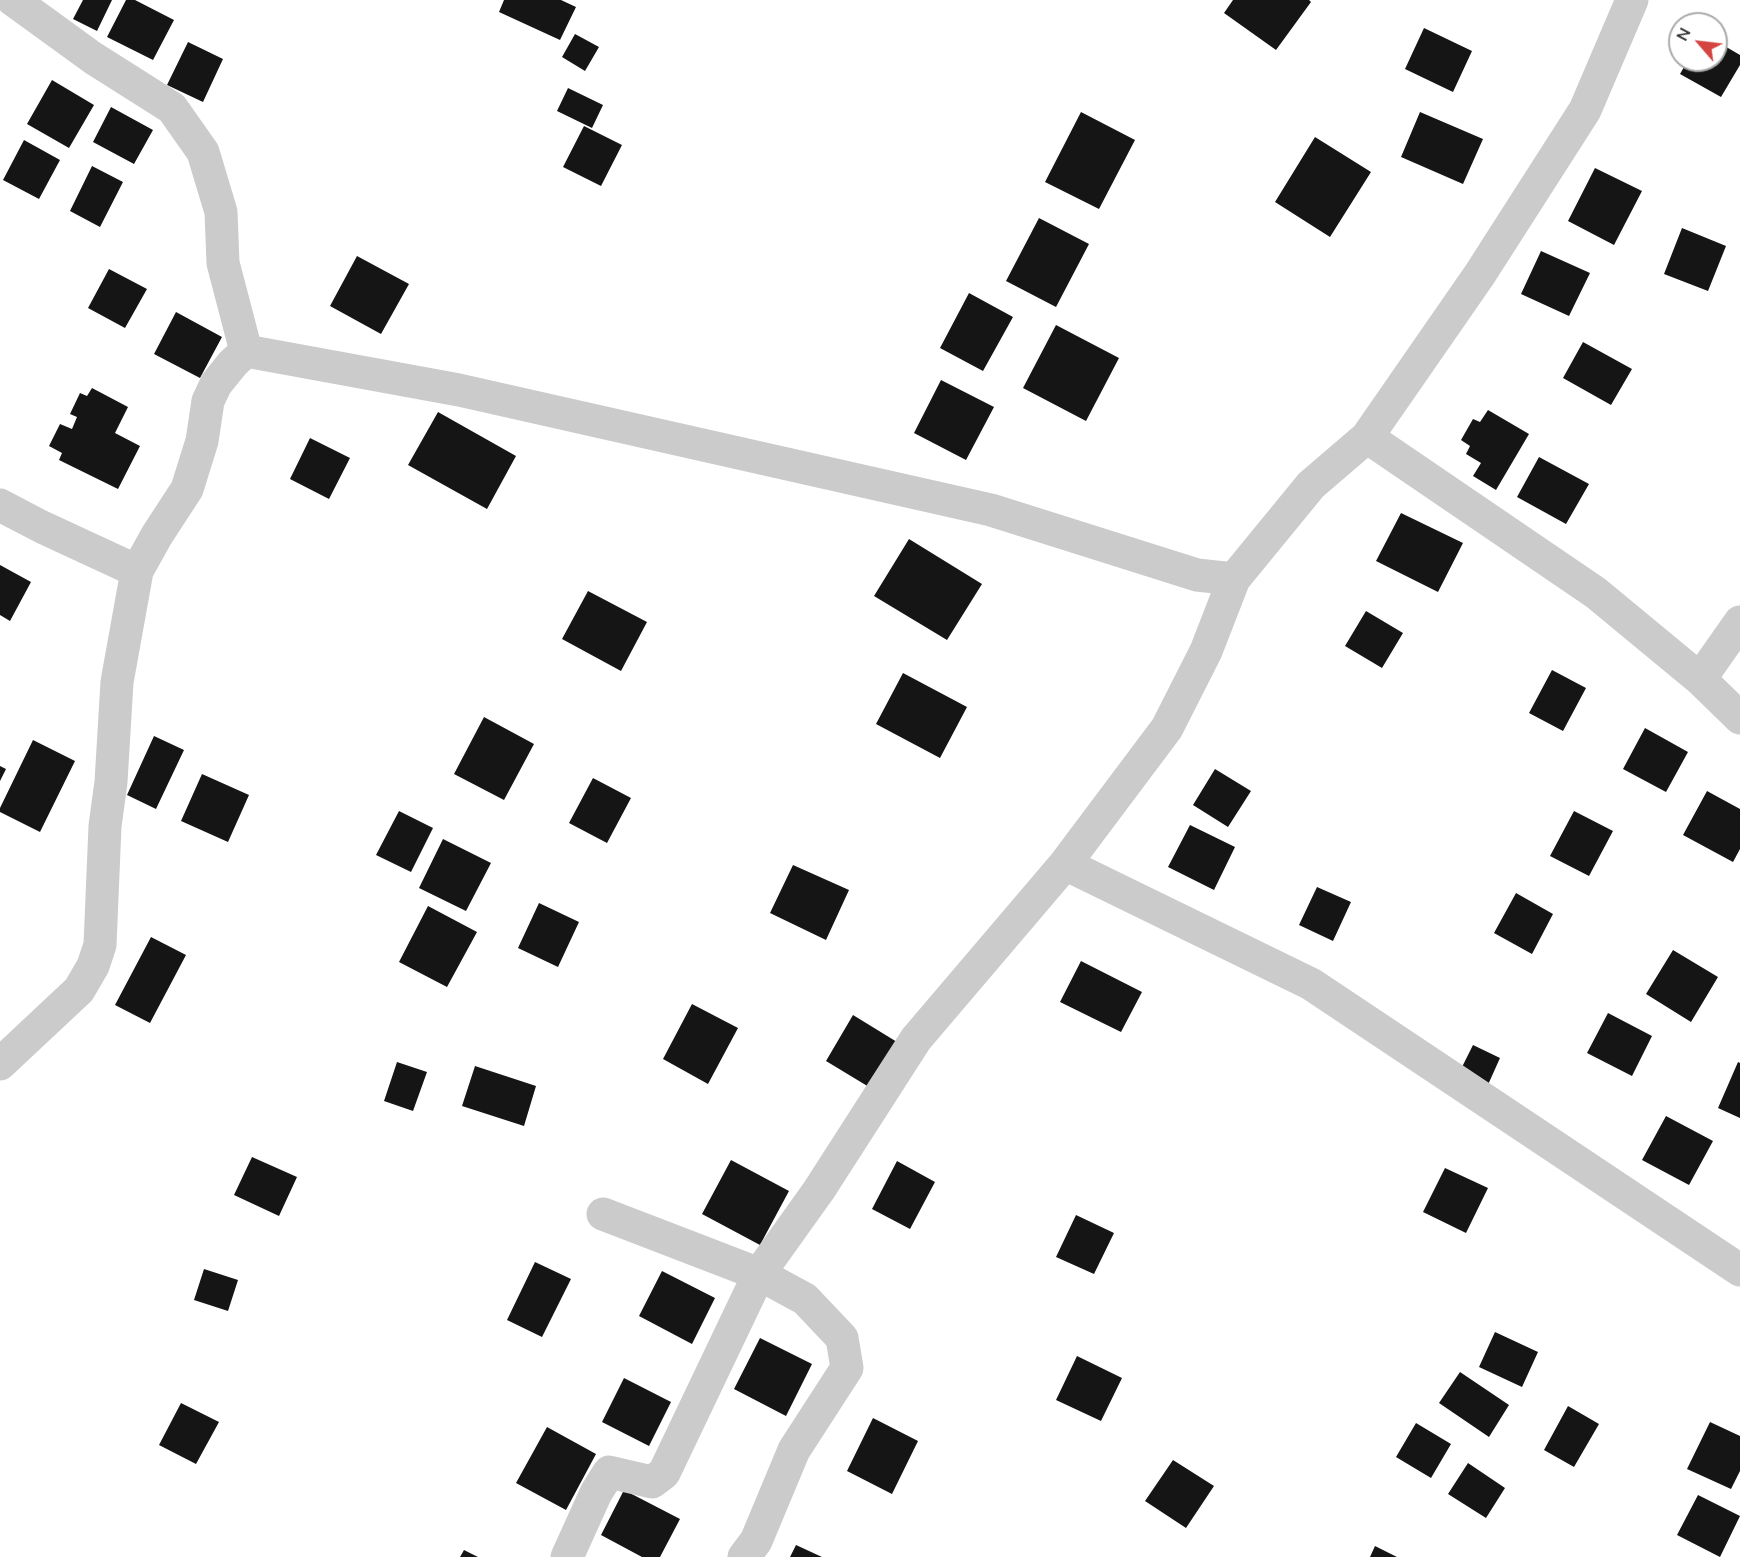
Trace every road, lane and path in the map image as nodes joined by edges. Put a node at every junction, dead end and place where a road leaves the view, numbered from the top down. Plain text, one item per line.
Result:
1 (13, 0) edge
2 (1632, 0) edge
3 (246, 351) junction
4 (1367, 437) junction
5 (0, 505) edge
6 (137, 571) junction
7 (1234, 579) junction
8 (1740, 622) edge
9 (1700, 679) junction
10 (1740, 717) edge
11 (1065, 864) junction
12 (0, 1064) edge
13 (603, 1214) dead end
14 (1740, 1270) edge
15 (759, 1274) junction
16 (567, 1557) edge
17 (744, 1557) edge

1 - 3 street
2 - 4 street
3 - 6 street
3 - 7 street
4 - 7 street
4 - 9 street
5 - 6 street
6 - 12 street
7 - 11 street
8 - 9 street
9 - 10 street
11 - 14 street
11 - 15 street
13 - 15 street
15 - 16 street
15 - 17 street

